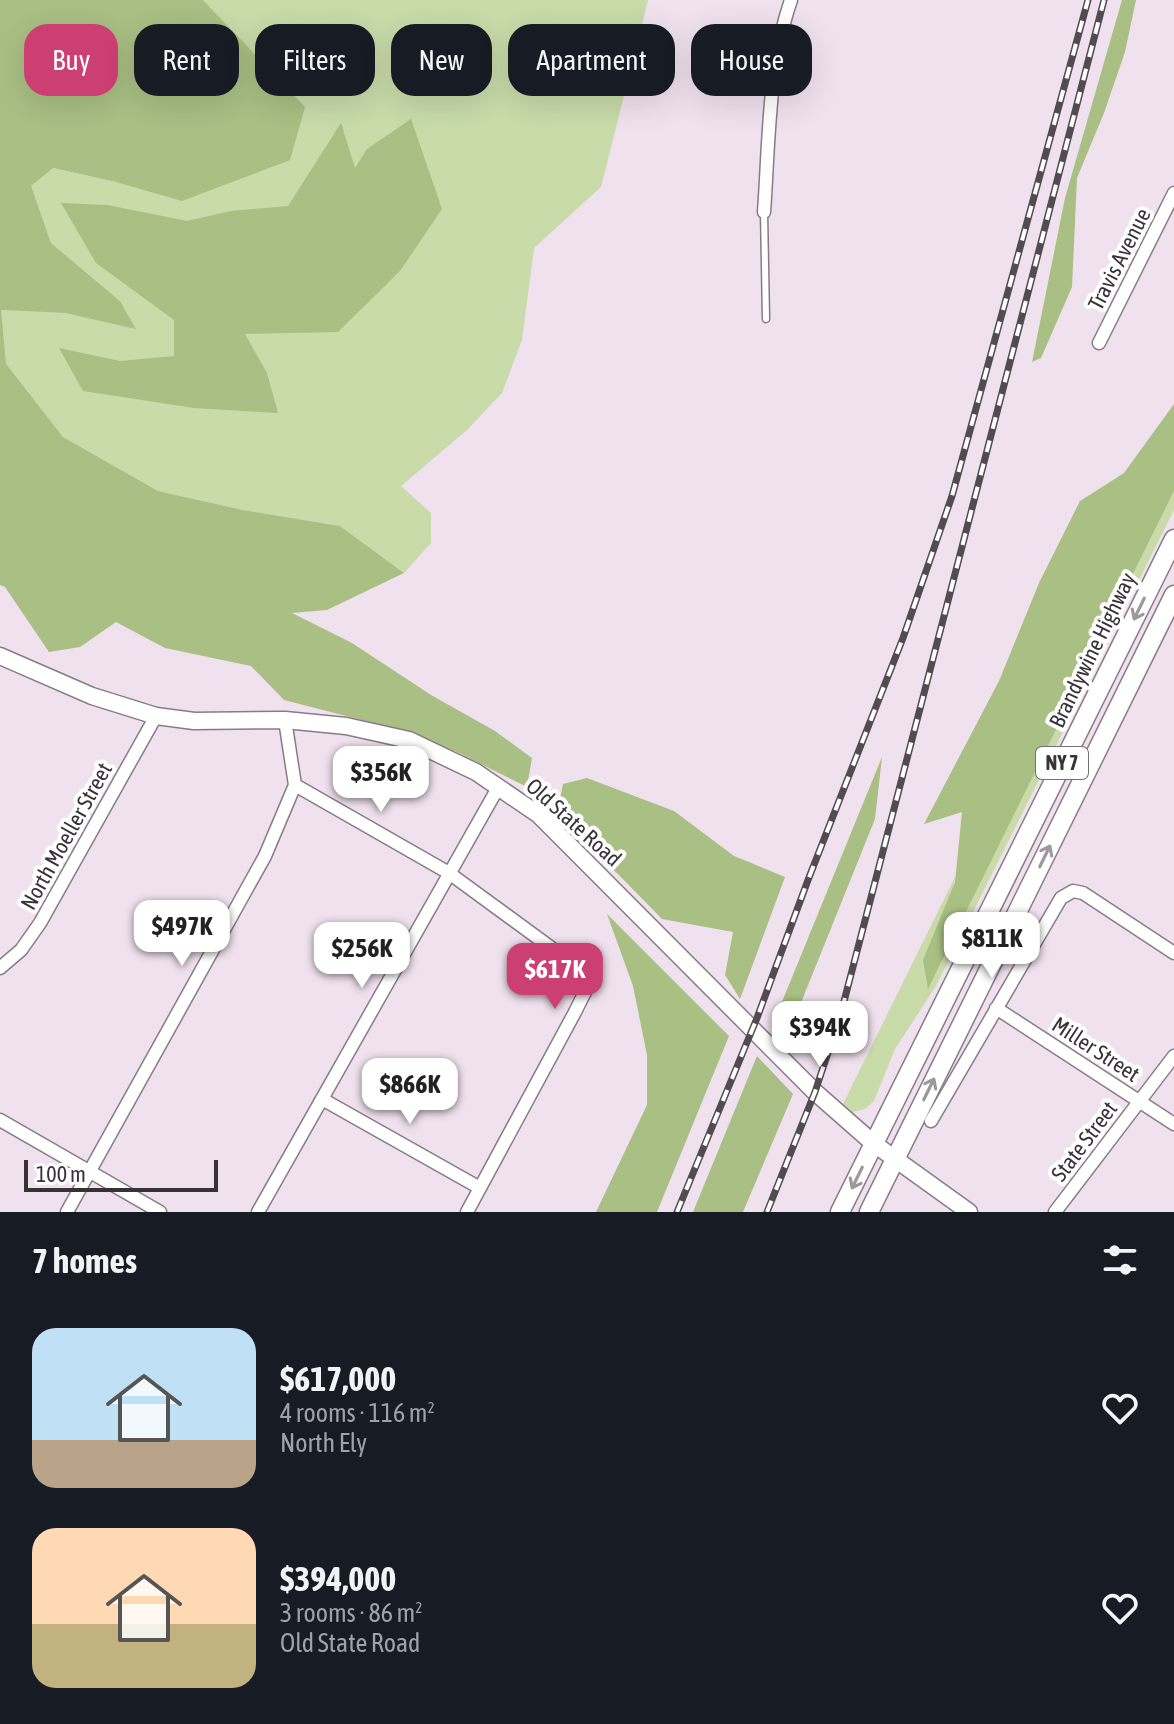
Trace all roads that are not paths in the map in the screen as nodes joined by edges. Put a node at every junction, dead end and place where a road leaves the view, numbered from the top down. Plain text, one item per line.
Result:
1 (791, 0) edge
2 (1174, 193) edge
3 (764, 212) joint
4 (766, 319) dead end
5 (1099, 343) dead end
6 (1174, 539) edge
7 (1174, 595) edge
8 (0, 656) edge
9 (156, 716) junction
10 (285, 720) junction
11 (295, 785) junction
12 (499, 786) junction
13 (449, 873) junction
14 (1174, 953) edge
15 (0, 968) edge
16 (996, 1008) junction
17 (1174, 1056) edge
18 (322, 1099) junction
19 (1139, 1102) junction
20 (0, 1120) edge
21 (931, 1121) dead end
22 (1174, 1124) edge
23 (873, 1143) junction
24 (895, 1159) junction
25 (90, 1172) junction
26 (480, 1188) junction
27 (67, 1212) edge
28 (160, 1212) edge
29 (258, 1212) edge
30 (467, 1212) edge
31 (840, 1212) edge
32 (869, 1212) edge
33 (969, 1212) edge
34 (1055, 1212) edge

1 - 3 street
2 - 5 street, Travis Avenue
3 - 4 lane
6 -> 23 main road, Brandywine Highway / NY 7
24 -> 7 main road, NY 7
8 - 9 street, Old State Road
9 - 10 street, Old State Road
9 - 15 street, North Moeller Street
10 - 11 street
10 - 12 street, Old State Road
11 - 13 street
11 - 25 street
12 - 13 street
12 - 23 street, Old State Road
13 - 18 street
13 - 26 street
14 - 16 street
16 - 19 street, Miller Street
16 - 21 street
17 - 19 street, State Street
18 - 26 street
18 - 29 street
19 - 22 street, Miller Street
19 - 34 street, State Street
20 - 25 street
23 - 24 street, Old State Road
23 -> 31 main road, Brandywine Highway / NY 7
24 - 32 main road, NY 7
24 - 33 street, Old State Road
25 - 27 street
25 - 28 street
26 - 30 street

